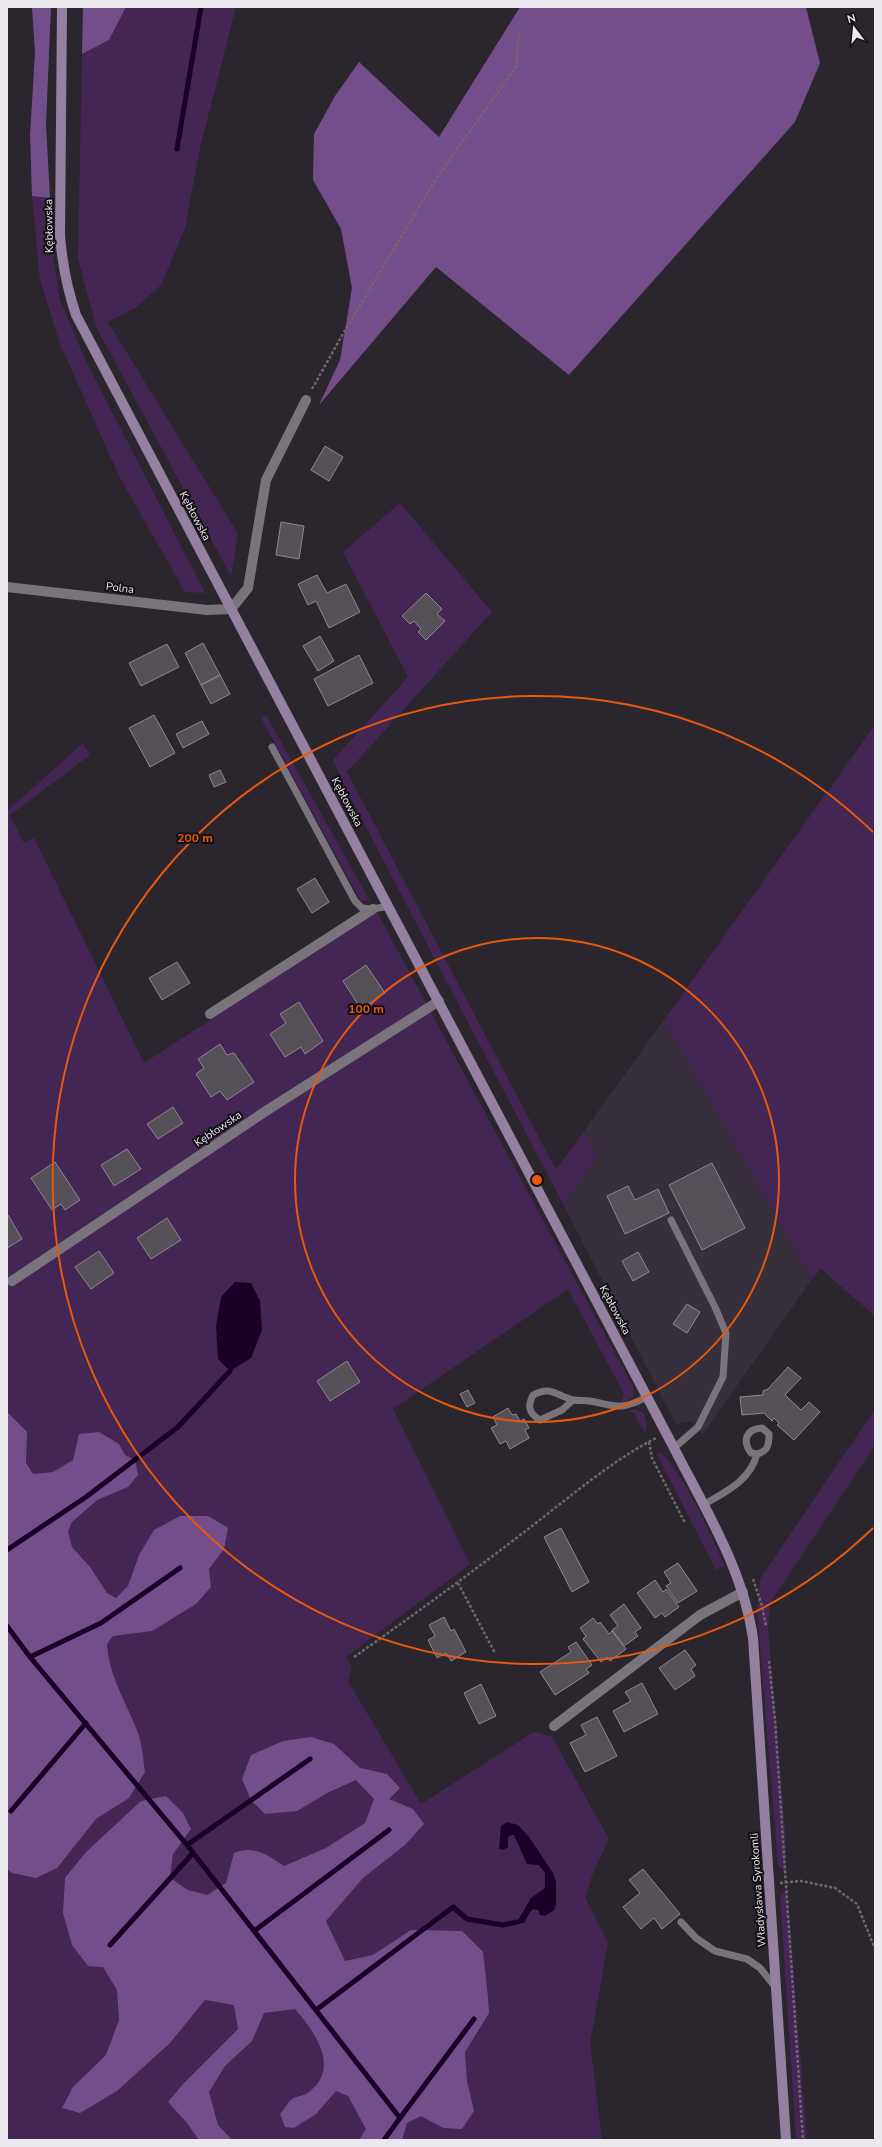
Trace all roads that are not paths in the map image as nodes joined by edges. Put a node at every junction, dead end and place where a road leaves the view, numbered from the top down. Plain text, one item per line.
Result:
1 (62, 7) edge
2 (306, 400) road end
3 (7, 587) edge
4 (231, 609) junction
5 (272, 747) dead end
6 (389, 906) junction
7 (373, 909) junction
8 (439, 1001) junction
9 (210, 1014) dead end
10 (671, 1220) dead end
11 (12, 1281) dead end
12 (647, 1397) junction
13 (574, 1400) junction
14 (674, 1448) junction
15 (757, 1454) dead end
16 (703, 1505) junction
17 (743, 1592) junction
18 (753, 1638) joint
19 (554, 1726) dead end
20 (681, 1922) dead end
21 (777, 1990) junction
22 (786, 2140) edge

1 - 4 street, Kębłowska
2 - 4 street
3 - 4 street, Polna
4 - 6 street, Kębłowska
5 - 7 lane
6 - 7 lane
6 - 8 street, Kębłowska
7 - 9 street
8 - 11 street, Kębłowska
8 - 12 street, Kębłowska
10 - 14 lane
12 - 13 lane
12 - 14 street, Kębłowska
13 - 13 lane
14 - 16 street, Kębłowska
15 - 16 lane
16 - 17 street, Kębłowska
17 - 18 street, Kębłowska
17 - 19 street
18 - 21 street, Władysława Syrokomli
20 - 21 lane
21 - 22 street, Władysława Syrokomli

